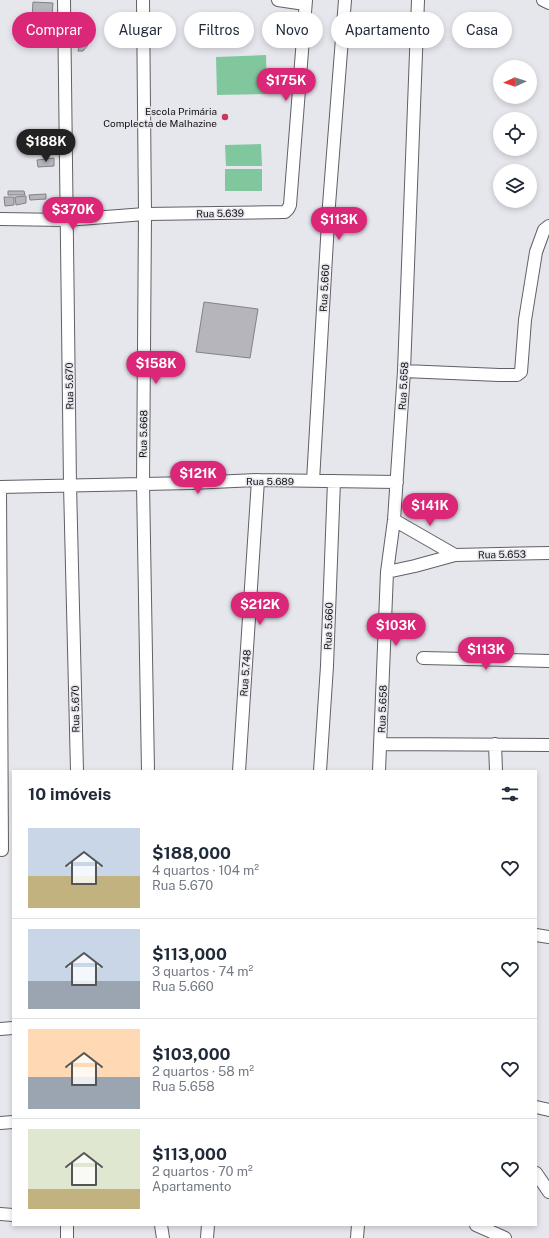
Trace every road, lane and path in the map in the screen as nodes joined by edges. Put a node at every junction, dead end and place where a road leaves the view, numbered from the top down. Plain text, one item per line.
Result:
1 (64, 0) edge
2 (143, 0) edge
3 (278, 0) edge
4 (345, 0) edge
5 (418, 0) edge
6 (543, 0) edge
7 (306, 2) edge
8 (549, 3) edge
9 (146, 214) junction
10 (0, 219) edge
11 (66, 220) junction
12 (549, 226) edge
13 (404, 372) junction
14 (258, 480) junction
15 (313, 481) junction
16 (334, 481) junction
17 (397, 482) junction
18 (143, 483) junction
19 (70, 485) junction
20 (0, 488) edge
21 (394, 520) junction
22 (549, 553) edge
23 (455, 555) junction
24 (387, 572) junction
25 (424, 658) dead end
26 (549, 660) edge
27 (380, 744) junction
28 (496, 744) junction
29 (549, 745) edge
30 (77, 770) edge
31 (148, 770) edge
32 (239, 770) edge
33 (320, 770) edge
34 (379, 770) edge
35 (496, 770) edge
36 (5, 850) edge
37 (537, 935) edge
38 (549, 936) edge
39 (12, 1028) edge
40 (0, 1029) edge
41 (537, 1107) edge
42 (549, 1110) edge
43 (12, 1122) edge
44 (0, 1123) edge
45 (537, 1174) edge
46 (549, 1192) edge
47 (0, 1214) edge
48 (12, 1214) edge
49 (67, 1226) edge
50 (161, 1226) edge
51 (208, 1226) edge
52 (358, 1226) edge
53 (478, 1226) edge
54 (67, 1238) edge
55 (163, 1238) edge
56 (207, 1238) edge
57 (358, 1238) edge
58 (505, 1238) edge

1 - 11 street, Rua 5.670
2 - 9 street, Rua 5.668
3 - 7 street
4 - 15 street, Rua 5.660
5 - 13 street, Rua 5.658
6 - 8 street
7 - 9 street, Rua 5.639
9 - 11 street
9 - 18 street, Rua 5.668
10 - 11 street
11 - 19 street, Rua 5.670
12 - 13 street
13 - 17 street, Rua 5.658
14 - 15 street, Rua 5.689
14 - 18 street, Rua 5.689
14 - 32 street, Rua 5.748
15 - 16 street, Rua 5.689
16 - 17 street, Rua 5.689
16 - 33 street, Rua 5.660
17 - 21 street, Rua 5.658
18 - 19 street, Rua 5.689
18 - 31 street, Rua 5.668
19 - 20 street, Rua 5.689
19 - 30 street, Rua 5.670
20 - 36 street
21 - 23 street
21 - 24 street, Rua 5.658
22 - 23 street, Rua 5.653
23 - 24 street, Rua 5.653
24 - 27 street, Rua 5.658
25 - 26 street
27 - 28 street
27 - 34 street, Rua 5.658
28 - 29 street
28 - 35 street
37 - 38 street
39 - 40 street
41 - 42 street
43 - 44 street
45 - 46 street
47 - 48 street
49 - 54 street
50 - 55 street
51 - 56 street
52 - 57 street
53 - 58 street

